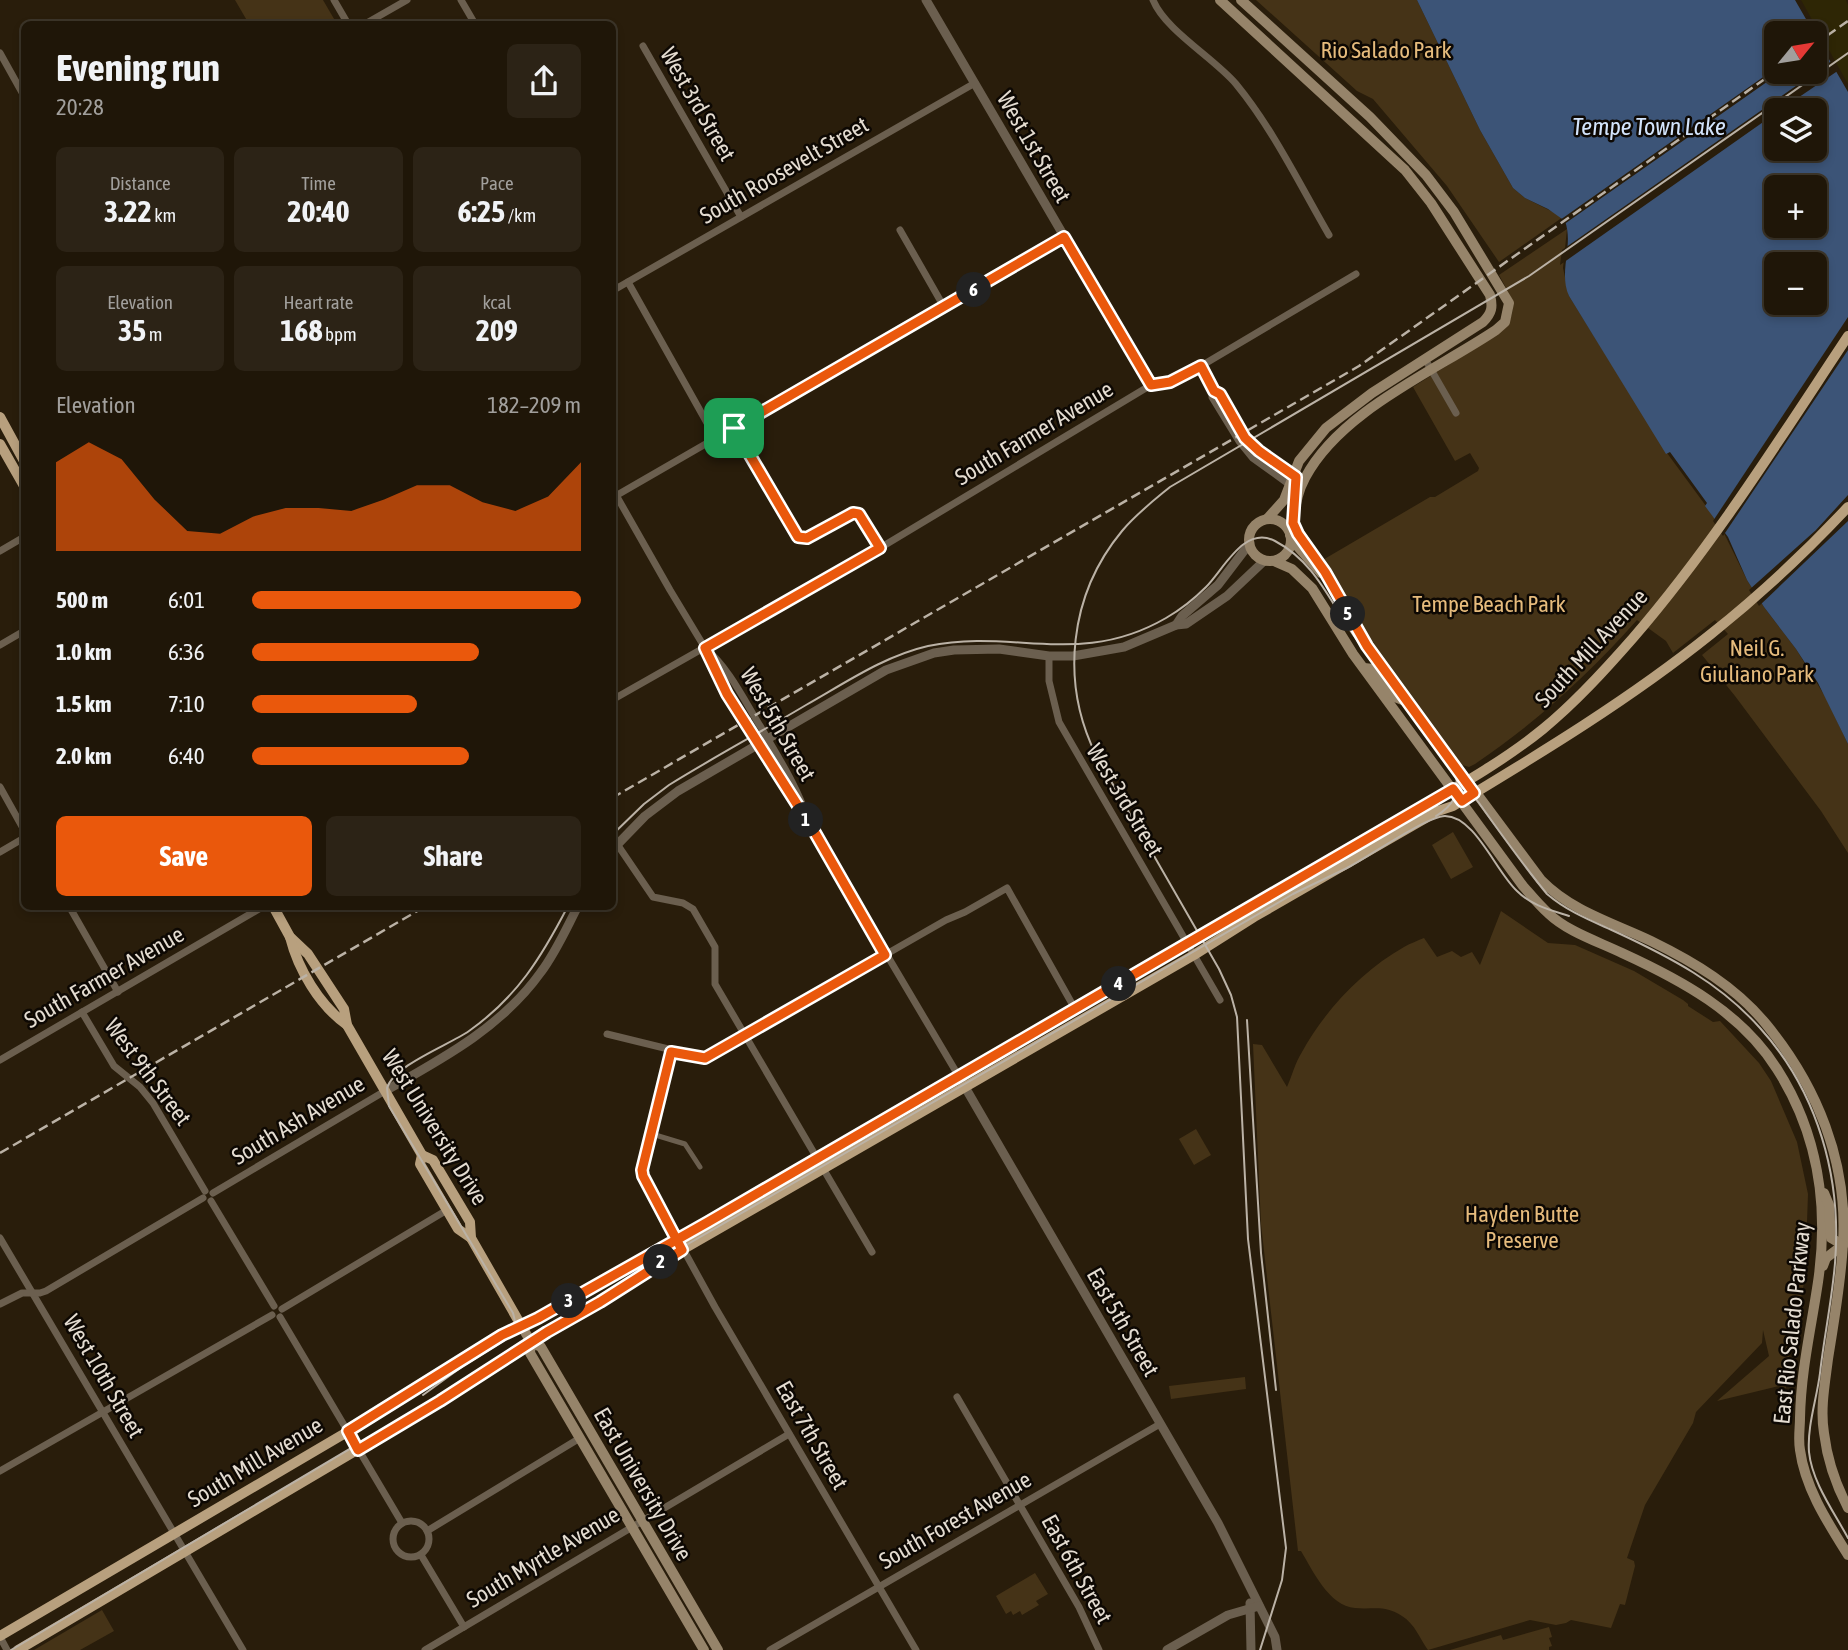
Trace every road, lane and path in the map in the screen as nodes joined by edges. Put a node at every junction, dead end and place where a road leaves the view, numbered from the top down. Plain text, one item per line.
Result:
1 (334, 0) edge
2 (407, 0) edge
3 (461, 0) edge
4 (926, 0) edge
5 (1153, 0) edge
6 (1220, 0) edge
7 (1241, 0) edge
8 (346, 21) edge
9 (370, 21) edge
10 (473, 21) edge
11 (643, 46) dead end
12 (0, 53) edge
13 (975, 83) junction
14 (21, 91) edge
15 (741, 217) junction
16 (900, 230) dead end
17 (1329, 235) dead end
18 (1064, 237) junction
19 (1356, 274) dead end
20 (628, 282) junction
21 (616, 289) edge
22 (944, 307) junction
23 (1848, 336) edge
24 (1425, 359) junction
25 (1201, 366) junction
26 (1432, 370) junction
27 (1151, 385) junction
28 (1456, 413) dead end
29 (0, 417) edge
30 (734, 428) junction
31 (716, 439) junction
32 (0, 444) edge
33 (21, 456) edge
34 (1291, 479) junction
35 (21, 481) edge
36 (616, 490) edge
37 (616, 494) edge
38 (1296, 503) junction
39 (1848, 508) edge
40 (1268, 519) junction
41 (1293, 523) junction
42 (1291, 537) junction
43 (21, 539) edge
44 (1250, 543) junction
45 (880, 548) junction
46 (0, 551) edge
47 (1264, 561) junction
48 (1276, 562) junction
49 (1332, 587) junction
50 (1175, 625) junction
51 (21, 633) edge
52 (0, 645) edge
53 (705, 648) junction
54 (1049, 656) junction
55 (1364, 668) junction
56 (616, 698) edge
57 (1408, 702) junction
58 (768, 740) junction
59 (758, 745) junction
60 (1465, 781) junction
61 (0, 787) edge
62 (1453, 789) junction
63 (1474, 793) junction
64 (1462, 801) junction
65 (21, 825) edge
66 (810, 825) junction
67 (21, 840) edge
68 (616, 846) edge
69 (616, 848) edge
70 (0, 852) edge
71 (71, 910) edge
72 (257, 910) edge
73 (275, 910) edge
74 (576, 910) edge
75 (1191, 950) junction
76 (885, 955) junction
77 (118, 992) junction
78 (1220, 1000) dead end
79 (1075, 1009) junction
80 (82, 1013) junction
81 (607, 1034) dead end
82 (1057, 1034) junction
83 (745, 1036) junction
84 (671, 1052) junction
85 (0, 1060) edge
86 (958, 1075) junction
87 (965, 1087) junction
88 (385, 1091) junction
89 (652, 1134) junction
90 (422, 1155) junction
91 (820, 1163) junction
92 (700, 1167) dead end
93 (1820, 1179) junction
94 (208, 1196) junction
95 (447, 1210) junction
96 (0, 1238) edge
97 (471, 1238) junction
98 (680, 1245) junction
99 (1843, 1245) junction
100 (872, 1252) dead end
101 (1818, 1282) junction
102 (33, 1294) junction
103 (0, 1304) edge
104 (277, 1312) junction
105 (522, 1326) junction
106 (531, 1342) junction
107 (957, 1397) dead end
108 (103, 1412) junction
109 (1160, 1424) junction
110 (348, 1431) junction
111 (789, 1434) junction
112 (580, 1438) junction
113 (358, 1450) junction
114 (0, 1471) edge
115 (1020, 1506) junction
116 (1848, 1508) edge
117 (643, 1521) junction
118 (402, 1523) junction
119 (632, 1527) junction
120 (427, 1531) junction
121 (175, 1534) junction
122 (186, 1552) junction
123 (421, 1555) junction
124 (1848, 1555) edge
125 (879, 1587) junction
126 (1254, 1607) junction
127 (464, 1627) junction
128 (0, 1637) edge
129 (7, 1650) edge
130 (18, 1650) edge
131 (243, 1650) edge
132 (425, 1650) edge
133 (704, 1650) edge
134 (718, 1650) edge
135 (770, 1650) edge
136 (916, 1650) edge
137 (1099, 1650) edge
138 (1167, 1650) edge
139 (1251, 1650) edge
140 (1278, 1650) edge

1 - 8 street
2 - 9 street
3 - 10 street
4 - 13 street, West 1st Street
5 - 17 street
6 - 24 main road
7 - 26 main road
11 - 15 street, West 3rd Street
12 - 14 street
13 - 15 street, South Roosevelt Street
13 - 18 street, West 1st Street
15 - 20 street, South Roosevelt Street
16 - 22 street
18 - 22 street
18 - 27 street, West 1st Street
19 - 25 street, South Farmer Avenue
20 - 21 street, South Roosevelt Street
20 - 31 street
22 - 30 street
23 - 60 main road, South Mill Avenue
24 - 26 street
24 - 34 main road
25 - 27 street, South Farmer Avenue
25 - 34 street
26 - 28 street
26 - 38 main road
27 - 45 street, South Farmer Avenue
29 - 33 main road
30 - 31 street
30 - 45 street
31 - 36 street
32 - 35 main road
34 - 38 street
34 - 40 main road
37 - 53 street, West 5th Street
38 - 41 main road
39 - 63 main road, South Mill Avenue
40 - 42 main road
40 - 44 main road
41 - 42 main road
41 - 49 main road
42 - 48 main road
42 - 49 main road
43 - 46 street
44 - 47 main road
44 - 50 street
45 - 53 street, South Farmer Avenue
47 - 48 main road
47 - 50 street
48 - 55 main road
49 - 57 main road
50 - 54 street
51 - 52 street
53 - 56 street, South Farmer Avenue
53 - 58 street, West 5th Street
53 - 59 street, West 5th Street
54 - 58 street
54 - 75 street, West 3rd Street
55 - 57 main road
55 - 62 main road, East Rio Salado Parkway
57 - 60 main road, East Rio Salado Parkway
58 - 59 street
58 - 66 street, West 5th Street
59 - 66 street, West 5th Street
59 - 68 street
60 - 62 main road, South Mill Avenue
60 - 63 main road, East Rio Salado Parkway
61 - 65 street
62 - 64 main road, East Rio Salado Parkway
62 - 75 main road, South Mill Avenue
63 - 64 main road, South Mill Avenue
63 - 99 main road, East Rio Salado Parkway
64 - 75 main road, South Mill Avenue
64 - 93 main road, East Rio Salado Parkway
66 - 76 street, West 5th Street
67 - 70 street
69 - 83 street
71 - 77 street, West 9th Street
72 - 77 street, South Farmer Avenue
73 - 88 main road, West University Drive
74 - 88 street, South Ash Avenue
75 - 78 street, West 3rd Street
75 - 79 main road, South Mill Avenue
75 - 82 main road, South Mill Avenue
76 - 79 street
76 - 83 street
76 - 86 street, West 5th Street
77 - 80 street, South Farmer Avenue
79 - 82 main road
79 - 86 main road, South Mill Avenue
80 - 85 street, South Farmer Avenue
80 - 94 street, West 9th Street
81 - 84 street
82 - 87 main road, South Mill Avenue
83 - 84 street
83 - 91 street
84 - 89 street, East 7th Street
86 - 87 street, East 5th Street
86 - 91 main road, South Mill Avenue
87 - 91 main road, South Mill Avenue
87 - 109 street, East 5th Street
88 - 90 main road, West University Drive
88 - 94 street, South Ash Avenue
89 - 92 street
89 - 98 street, East 7th Street
90 - 95 main road
90 - 97 main road, West University Drive
91 - 98 main road, South Mill Avenue
91 - 100 street
93 - 99 main road
93 - 101 main road, East Rio Salado Parkway
94 - 102 street, South Ash Avenue
94 - 104 street, West 9th Street
95 - 97 main road
95 - 104 street
96 - 102 street, West 10th Street
97 - 105 main road, West University Drive
98 - 105 main road, South Mill Avenue
98 - 106 main road, South Mill Avenue
98 - 111 street, East 7th Street
99 - 101 main road
99 - 116 main road, East Rio Salado Parkway
101 - 124 main road, East Rio Salado Parkway
102 - 103 street, South Ash Avenue
102 - 108 street, West 10th Street
104 - 108 street
104 - 110 street, West 9th Street
105 - 106 main road, East University Drive
105 - 110 main road, South Mill Avenue
106 - 112 main road, East University Drive
106 - 113 main road, South Mill Avenue
106 - 117 main road, East University Drive
107 - 115 street, East 6th Street
108 - 114 street
108 - 121 street, West 10th Street
109 - 115 street, South Forest Avenue
109 - 126 street, East 5th Street
110 - 113 street, West 9th Street
110 - 121 main road, South Mill Avenue
111 - 117 street, South Myrtle Avenue
111 - 125 street, East 7th Street
112 - 119 main road, East University Drive
112 - 120 street
113 - 118 street, West 9th Street
113 - 122 main road, South Mill Avenue
115 - 125 street, South Forest Avenue
115 - 137 street, East 6th Street
117 - 119 street, South Myrtle Avenue
117 - 134 main road, East University Drive
118 - 120 street
118 - 123 street
119 - 127 street, South Myrtle Avenue
119 - 133 main road, East University Drive
120 - 123 street
121 - 122 street, West 10th Street
121 - 128 main road, South Mill Avenue
122 - 130 main road, South Mill Avenue
122 - 131 street, West 10th Street
123 - 127 street
125 - 135 street, South Forest Avenue
125 - 136 street, East 7th Street
126 - 138 street
126 - 139 street
126 - 140 street
127 - 132 street, South Myrtle Avenue
128 - 129 street

